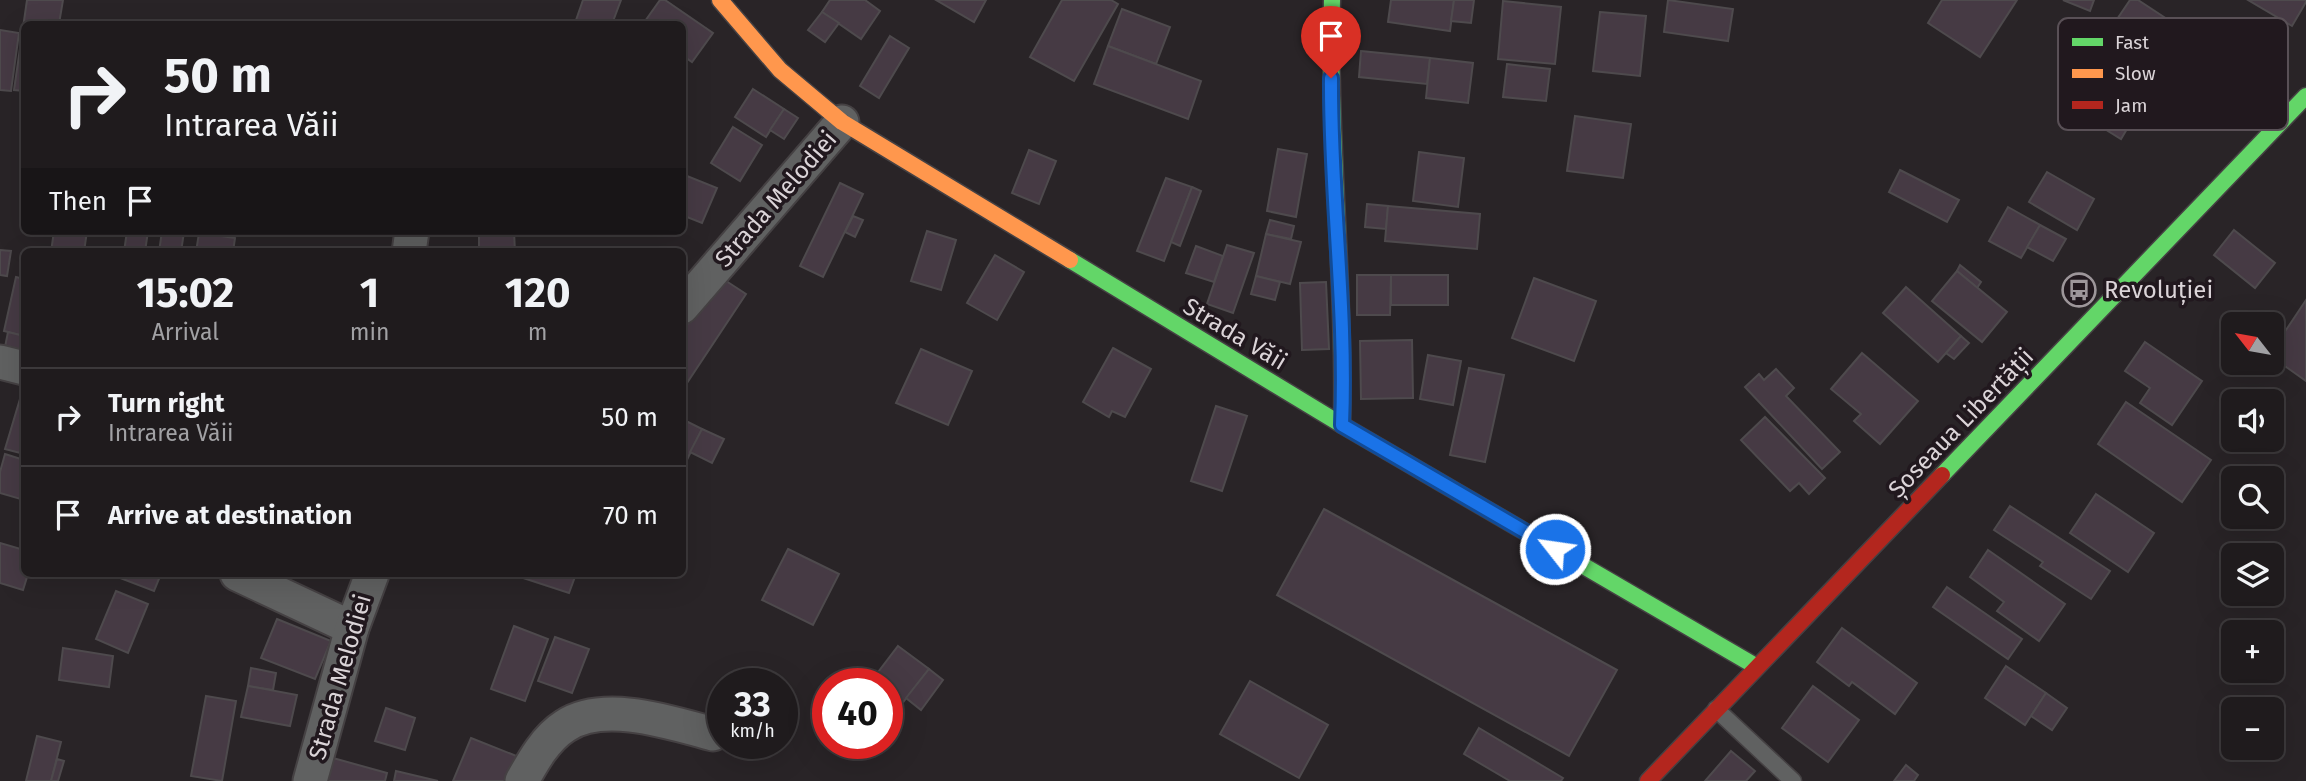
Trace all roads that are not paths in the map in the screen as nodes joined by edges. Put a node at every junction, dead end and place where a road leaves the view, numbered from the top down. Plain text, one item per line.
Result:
1 (720, 0) edge
2 (1332, 0) edge
3 (2306, 96) edge
4 (2288, 115) edge
5 (842, 122) junction
6 (2273, 130) edge
7 (686, 302) edge
8 (0, 362) edge
9 (21, 367) edge
10 (1342, 425) junction
11 (243, 577) edge
12 (371, 577) edge
13 (352, 628) junction
14 (1757, 667) junction
15 (1716, 709) junction
16 (707, 732) edge
17 (310, 781) edge
18 (523, 781) edge
19 (1648, 781) edge
20 (1793, 781) edge

1 - 5 street, Strada Văii
2 - 10 street
3 - 4 street, Șoseaua Libertății
5 - 7 street, Strada Melodiei
5 - 10 street, Strada Văii
6 - 14 street, Șoseaua Libertății
8 - 9 street
10 - 14 street, Strada Văii
11 - 13 street
12 - 13 street, Strada Melodiei
13 - 17 street, Strada Melodiei
14 - 15 street, Șoseaua Libertății
15 - 19 street, Șoseaua Libertății
15 - 20 lane
16 - 18 street

